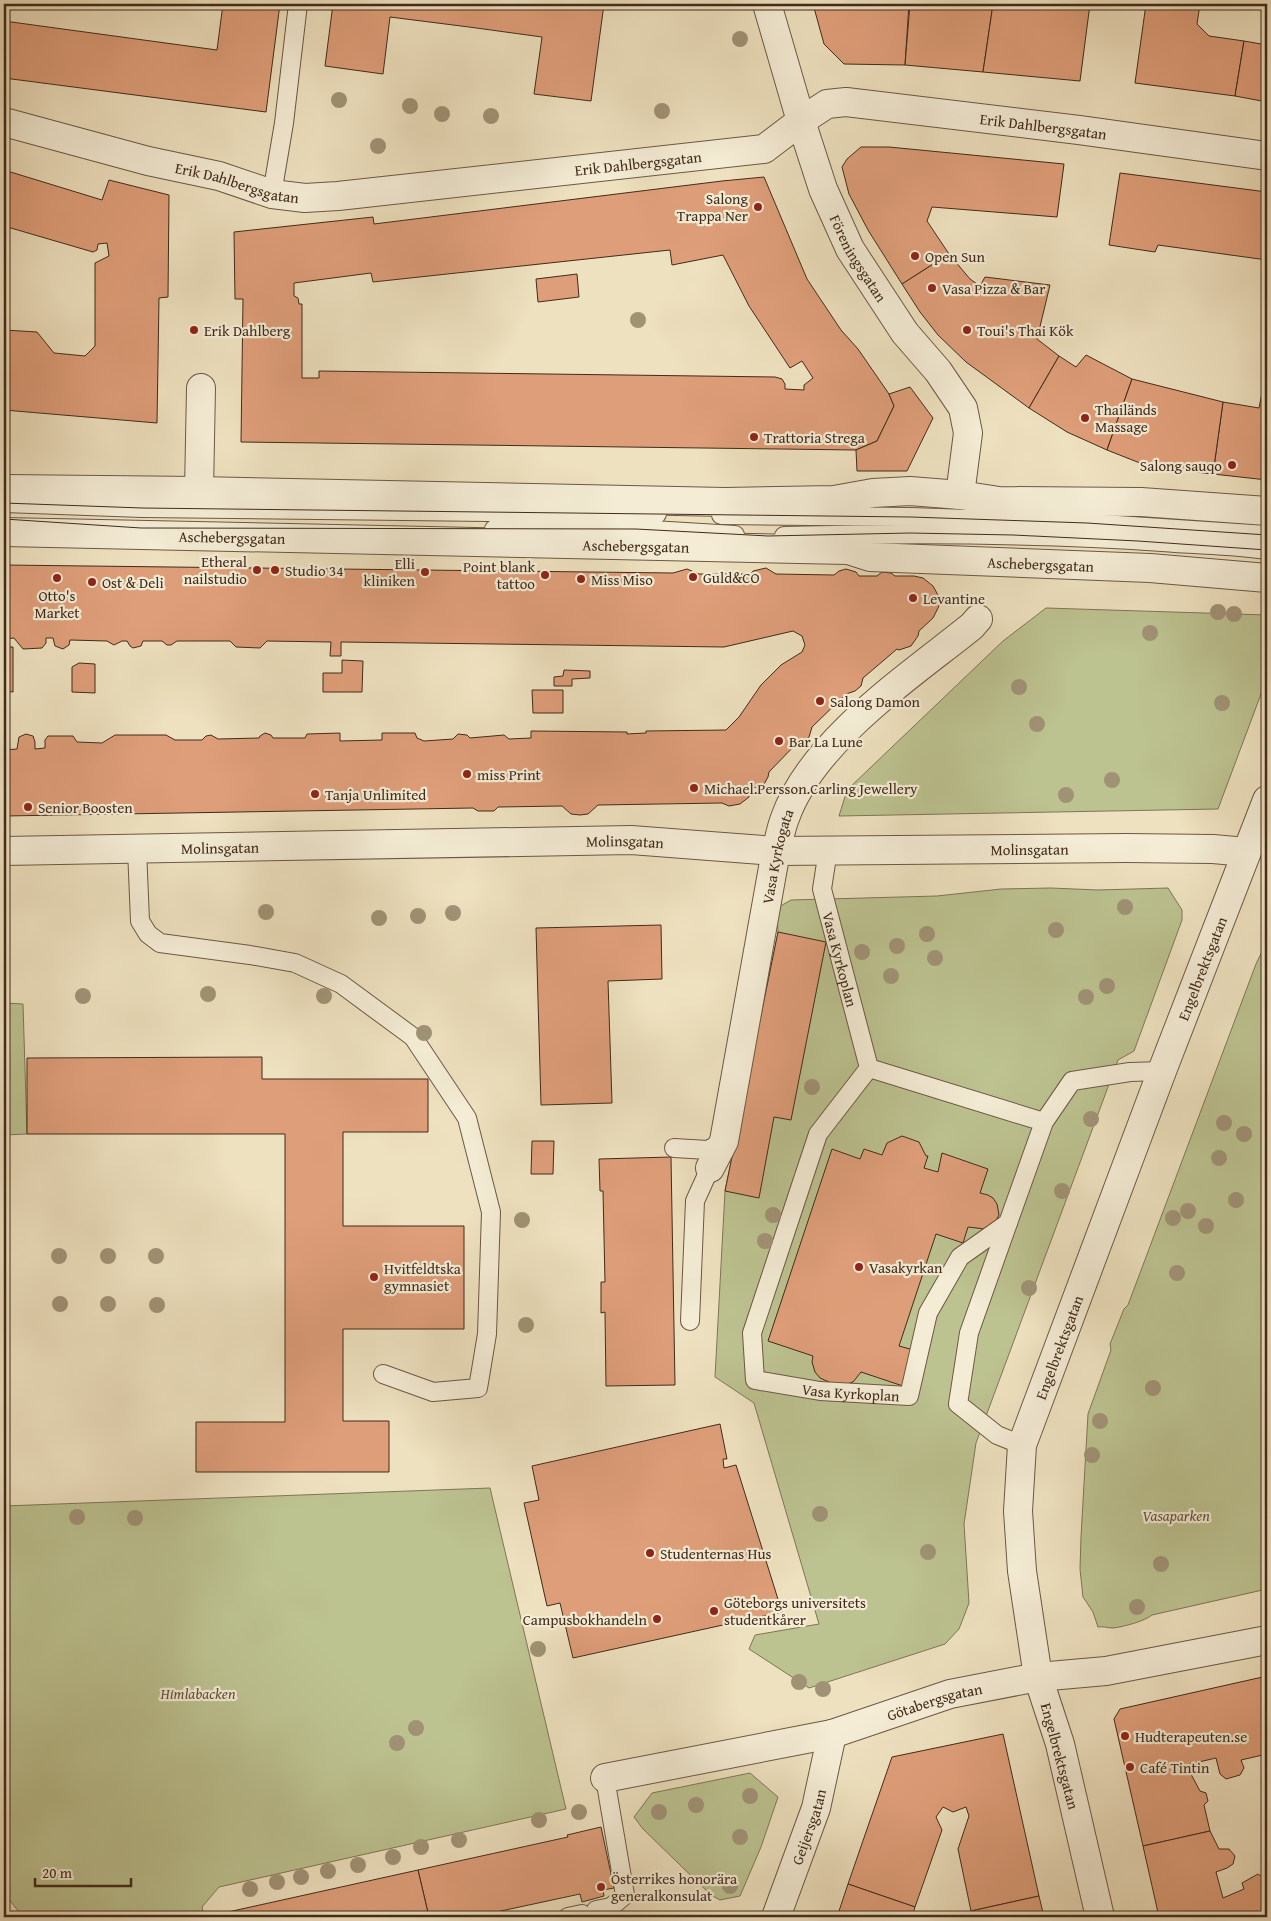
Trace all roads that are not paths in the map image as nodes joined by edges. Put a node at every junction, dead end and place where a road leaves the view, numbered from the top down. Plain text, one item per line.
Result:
1 (298, 4) edge
2 (767, 4) edge
3 (801, 121) junction
4 (4, 122) edge
5 (1267, 156) edge
6 (272, 194) junction
7 (201, 388) dead end
8 (4, 489) edge
9 (198, 491) junction
10 (960, 495) junction
11 (4, 503) edge
12 (1267, 511) edge
13 (4, 519) edge
14 (4, 532) edge
15 (1267, 535) edge
16 (1267, 550) edge
17 (1267, 578) edge
18 (978, 619) dead end
19 (1267, 800) edge
20 (137, 849) junction
21 (828, 850) junction
22 (4, 851) edge
23 (776, 851) junction
24 (1246, 852) junction
25 (869, 1068) junction
26 (1162, 1071) junction
27 (1044, 1122) junction
28 (724, 1141) junction
29 (674, 1148) dead end
30 (710, 1168) joint
31 (1008, 1223) junction
32 (690, 1321) dead end
33 (383, 1374) dead end
34 (1022, 1445) junction
35 (1267, 1640) edge
36 (1038, 1677) junction
37 (832, 1734) junction
38 (605, 1778) joint
39 (582, 1914) edge
40 (776, 1917) edge
41 (1100, 1917) edge

1 - 6 lane
2 - 3 street, Föreningsgatan
3 - 5 street, Erik Dahlbergsgatan
3 - 6 street, Erik Dahlbergsgatan
3 - 10 street, Föreningsgatan
4 - 6 street, Erik Dahlbergsgatan
7 - 9 street
8 - 9 street
9 - 10 street
10 - 12 street
11 - 15 lane
13 - 16 lane
14 - 17 street, Aschebergsgatan
18 - 23 street, Vasa Kyrkogata
19 - 24 street, Engelbrektsgatan
20 - 22 street, Molinsgatan
20 - 23 street, Molinsgatan
20 - 33 lane
21 - 23 street, Molinsgatan
21 - 24 street, Molinsgatan
21 - 25 lane, Vasa Kyrkoplan
23 - 28 street, Vasa Kyrkogata
24 - 26 street, Engelbrektsgatan
25 - 27 lane
25 - 31 lane, Vasa Kyrkoplan
26 - 27 lane
26 - 34 street, Engelbrektsgatan
27 - 31 lane
28 - 29 lane
28 - 30 street, Vasa Kyrkogata
30 - 32 lane
31 - 34 lane
34 - 36 street, Engelbrektsgatan
35 - 36 street, Götabergsgatan
36 - 37 street, Götabergsgatan
36 - 41 street, Engelbrektsgatan
37 - 38 street, Götabergsgatan
37 - 40 street, Geijersgatan
38 - 39 lane

